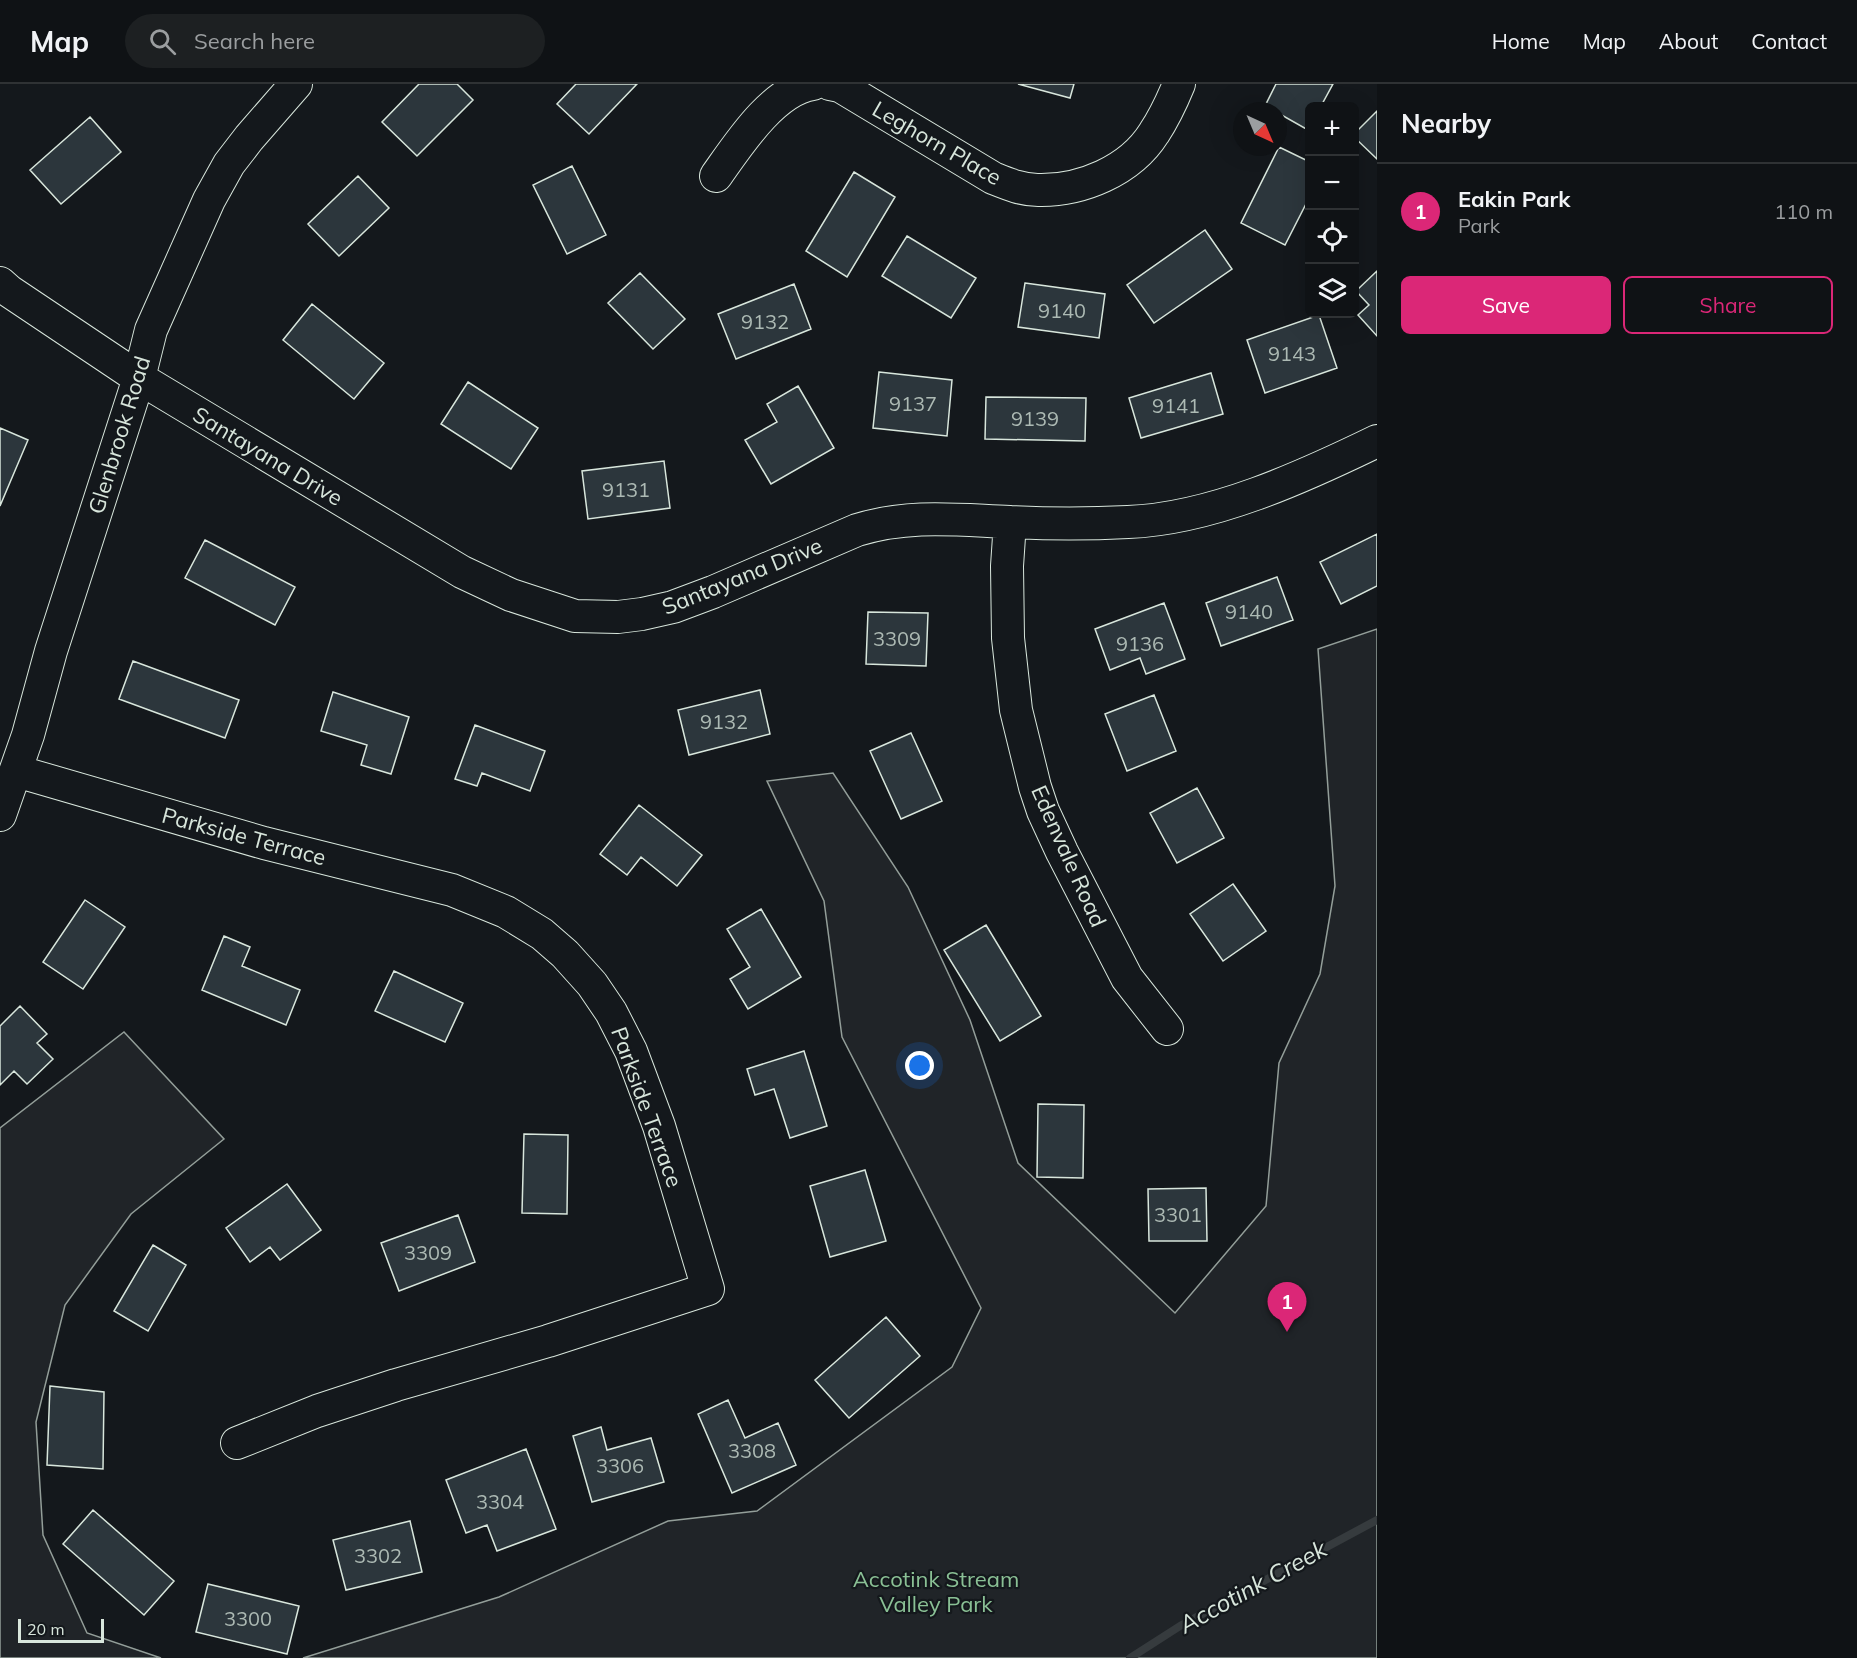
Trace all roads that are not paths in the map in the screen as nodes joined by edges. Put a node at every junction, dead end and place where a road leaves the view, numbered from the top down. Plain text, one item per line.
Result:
1 (296, 84) edge
2 (813, 84) edge
3 (830, 84) edge
4 (1179, 84) edge
5 (716, 176) dead end
6 (0, 283) edge
7 (139, 378) junction
8 (1377, 441) edge
9 (1010, 522) junction
10 (16, 771) junction
11 (0, 815) edge
12 (1167, 1029) dead end
13 (237, 1443) dead end

1 - 7 street, Glenbrook Road
2 - 5 street
3 - 4 street, Leghorn Place
6 - 7 street, Santayana Drive
7 - 9 street, Santayana Drive
7 - 10 street, Glenbrook Road
8 - 9 street, Santayana Drive
9 - 12 street, Edenvale Road
10 - 11 street, Glenbrook Road
10 - 13 street, Parkside Terrace

